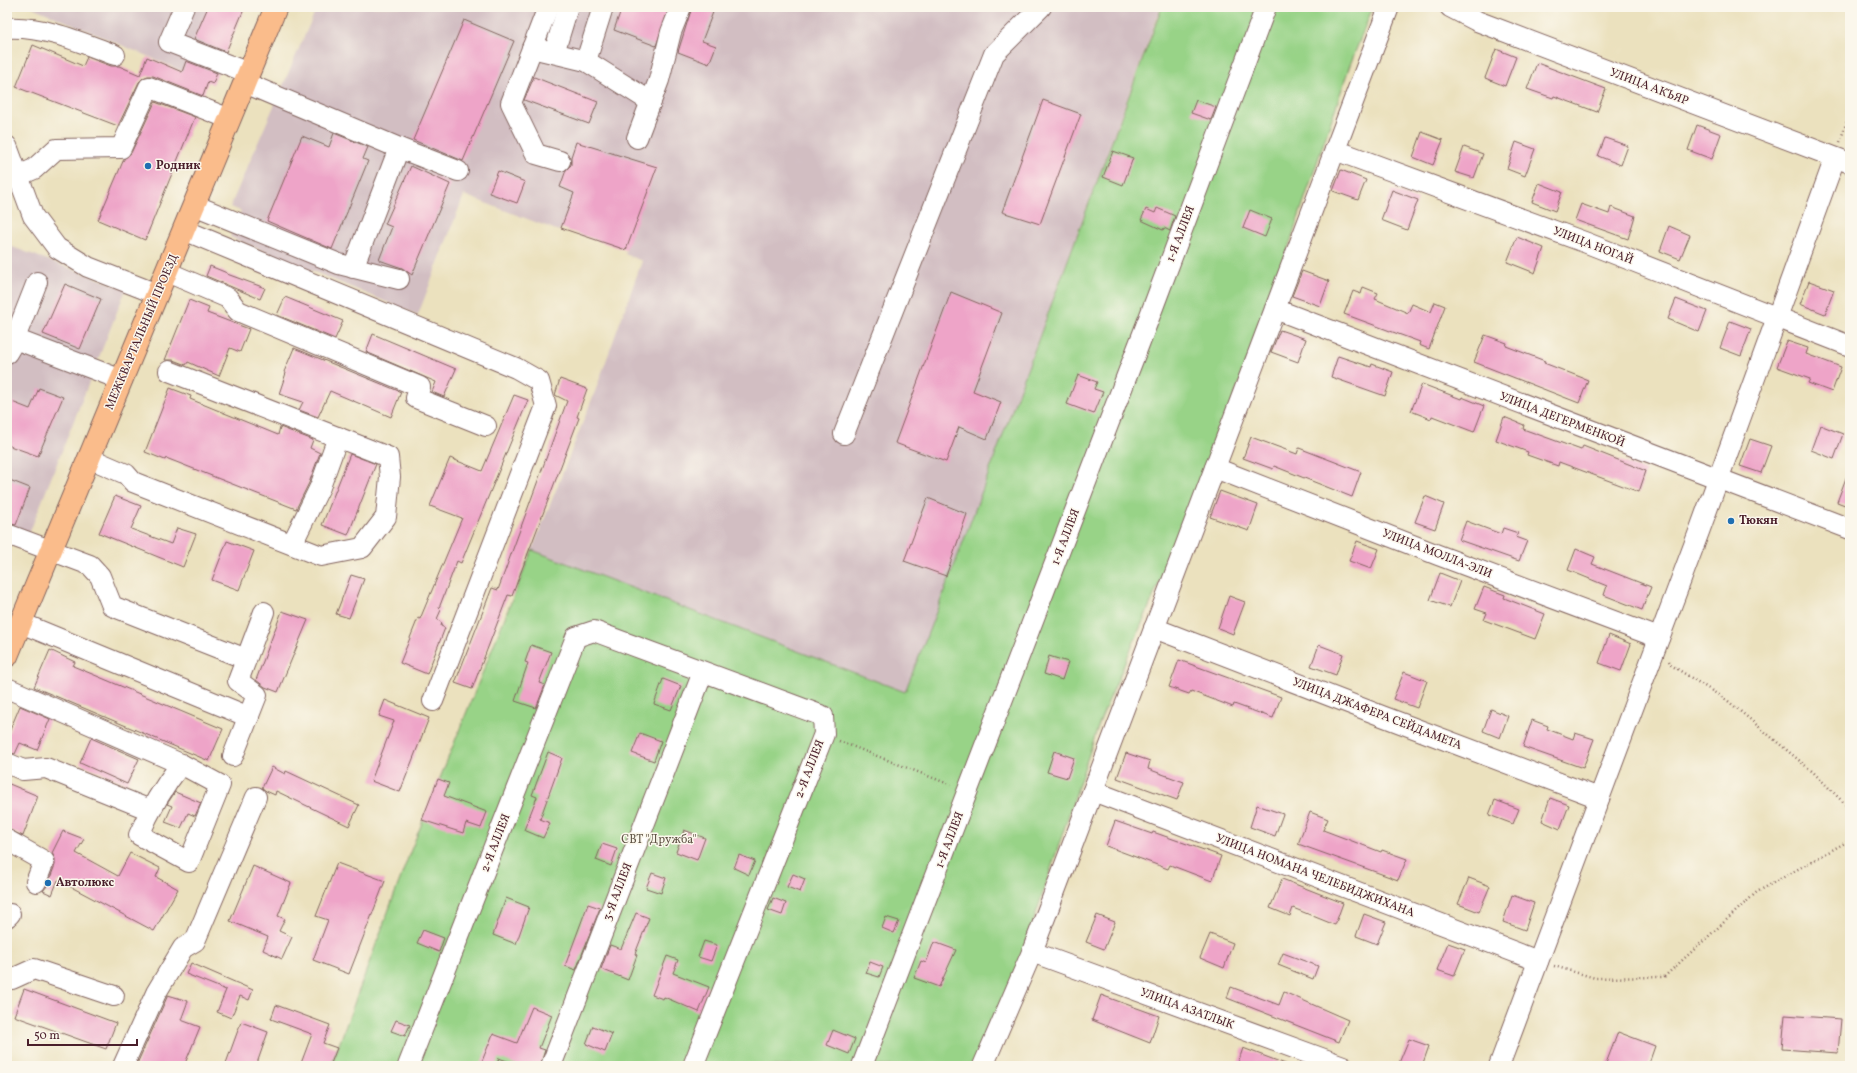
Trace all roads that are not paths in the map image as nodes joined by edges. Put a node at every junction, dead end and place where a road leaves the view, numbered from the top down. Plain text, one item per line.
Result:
1 (184, 7) edge
2 (276, 7) edge
3 (548, 7) edge
4 (568, 7) edge
5 (603, 7) edge
6 (681, 7) edge
7 (1041, 7) edge
8 (1266, 7) edge
9 (1389, 7) edge
10 (1450, 7) edge
11 (7, 28) edge
12 (532, 48) junction
13 (554, 53) junction
14 (115, 55) dead end
15 (586, 61) junction
16 (247, 78) junction
17 (651, 102) junction
18 (230, 119) junction
19 (637, 138) dead end
20 (7, 146) edge
21 (399, 148) junction
22 (1335, 150) junction
23 (1842, 160) edge
24 (560, 161) dead end
25 (458, 171) dead end
26 (18, 176) junction
27 (194, 205) junction
28 (184, 230) junction
29 (353, 268) junction
30 (166, 272) junction
31 (399, 279) dead end
32 (37, 282) dead end
33 (157, 294) junction
34 (1275, 309) junction
35 (1777, 318) junction
36 (11, 346) edge
37 (1850, 346) edge
38 (169, 370) dead end
39 (122, 380) junction
40 (486, 426) dead end
41 (844, 434) dead end
42 (338, 437) junction
43 (89, 458) junction
44 (1215, 468) junction
45 (1718, 480) junction
46 (1850, 530) edge
47 (7, 534) edge
48 (292, 544) junction
49 (51, 550) junction
50 (264, 612) dead end
51 (21, 623) junction
52 (1154, 628) junction
53 (1659, 638) junction
54 (7, 656) edge
55 (246, 659) junction
56 (703, 672) junction
57 (7, 688) edge
58 (433, 702) dead end
59 (249, 717) junction
60 (233, 756) dead end
61 (7, 763) edge
62 (181, 764) junction
63 (1093, 791) junction
64 (256, 797) dead end
65 (1599, 798) junction
66 (150, 810) junction
67 (7, 840) edge
68 (36, 882) dead end
69 (1032, 952) junction
70 (1538, 961) junction
71 (7, 979) edge
72 (114, 996) dead end
73 (123, 1066) edge
74 (408, 1066) edge
75 (551, 1066) edge
76 (693, 1066) edge
77 (862, 1066) edge
78 (983, 1066) edge
79 (1343, 1066) edge
80 (1498, 1066) edge

1 - 16 street
2 - 16 main road, МЕЖКВАРТАЛЬНЫЙ ПРОЕЗД
3 - 12 street
4 - 13 street
5 - 15 street
6 - 17 street
7 - 41 street
8 - 77 street, 1-Я АЛЛЕЯ
9 - 22 street
10 - 23 street, УЛИЦА АКЪЯР
11 - 14 street
12 - 13 street
12 - 24 street
13 - 15 street
15 - 17 street
16 - 18 main road, МЕЖКВАРТАЛЬНЫЙ ПРОЕЗД
16 - 21 street
17 - 19 street
18 - 26 street
18 - 27 main road, МЕЖКВАРТАЛЬНЫЙ ПРОЕЗД
20 - 26 street
21 - 25 street
21 - 29 street
22 - 34 street
22 - 35 street, УЛИЦА НОГАЙ
23 - 35 street
26 - 33 street
27 - 28 main road, МЕЖКВАРТАЛЬНЫЙ ПРОЕЗД
27 - 29 street
28 - 30 main road, МЕЖКВАРТАЛЬНЫЙ ПРОЕЗД
28 - 58 street
29 - 31 street
30 - 33 main road, МЕЖКВАРТАЛЬНЫЙ ПРОЕЗД
30 - 40 street
32 - 36 street
33 - 39 main road, МЕЖКВАРТАЛЬНЫЙ ПРОЕЗД
34 - 44 street
34 - 45 street, УЛИЦА ДЕГЕРМЕНКОЙ
35 - 37 street, УЛИЦА НОГАЙ
35 - 45 street
36 - 39 street
38 - 42 street
39 - 43 main road, МЕЖКВАРТАЛЬНЫЙ ПРОЕЗД
42 - 48 street
42 - 48 street
43 - 48 street
43 - 49 main road, МЕЖКВАРТАЛЬНЫЙ ПРОЕЗД
44 - 52 street
44 - 53 street, УЛИЦА МОЛЛА-ЭЛИ
45 - 46 street, УЛИЦА ДЕГЕРМЕНКОЙ
45 - 53 street
47 - 49 street
49 - 51 main road, МЕЖКВАРТАЛЬНЫЙ ПРОЕЗД
49 - 55 street
50 - 55 street
51 - 54 main road, МЕЖКВАРТАЛЬНЫЙ ПРОЕЗД
51 - 59 street
52 - 63 street
52 - 65 street, УЛИЦА ДЖАФЕРА СЕЙДАМЕТА
53 - 65 street
55 - 59 street
56 - 74 street, 2-Я АЛЛЕЯ
56 - 75 street, 3-Я АЛЛЕЯ
56 - 76 street, 2-Я АЛЛЕЯ
57 - 62 street
59 - 60 street
61 - 66 street
62 - 66 street
62 - 66 street
63 - 69 street
63 - 70 street, УЛИЦА НОМАНА ЧЕЛЕБИДЖИХАНА
64 - 73 street
65 - 70 street
67 - 68 street
69 - 78 street
69 - 79 street, УЛИЦА АЗАТЛЫК
70 - 80 street
71 - 72 street

